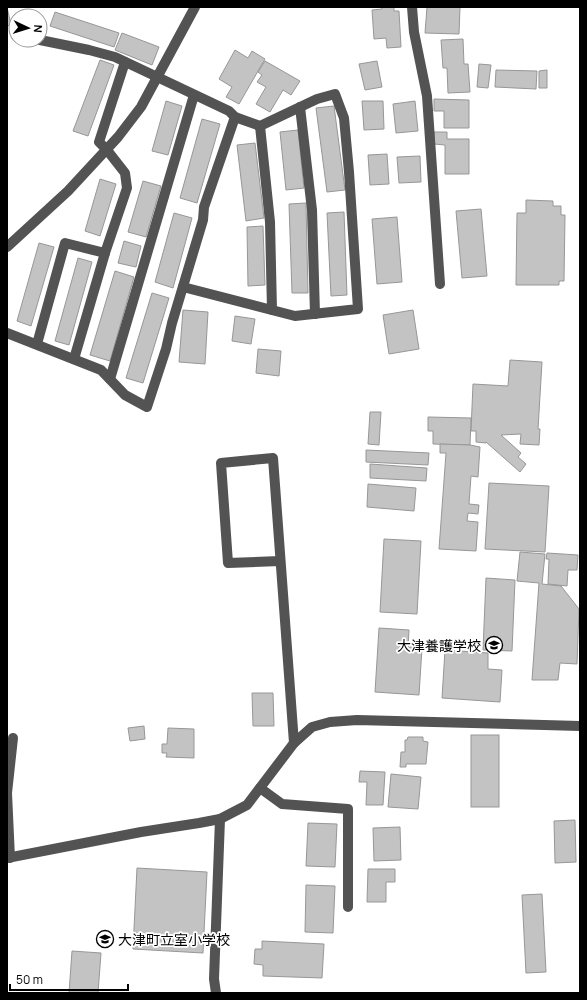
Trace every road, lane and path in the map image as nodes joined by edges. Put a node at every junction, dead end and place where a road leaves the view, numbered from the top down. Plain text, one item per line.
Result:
1 (195, 7) edge
2 (412, 7) edge
3 (48, 42) edge
4 (125, 62) junction
5 (157, 77) junction
6 (194, 95) junction
7 (300, 107) junction
8 (236, 117) junction
9 (260, 126) junction
10 (107, 150) junction
11 (7, 247) edge
12 (105, 253) junction
13 (440, 284) dead end
14 (183, 287) junction
15 (272, 310) junction
16 (315, 314) junction
17 (7, 332) edge
18 (37, 344) junction
19 (74, 359) junction
20 (110, 379) junction
21 (280, 561) junction
22 (580, 726) edge
23 (13, 738) dead end
24 (294, 743) junction
25 (260, 788) junction
26 (220, 819) junction
27 (8, 858) edge
28 (348, 907) dead end
29 (216, 993) edge

1 - 5 street
2 - 13 street
3 - 4 street
4 - 5 street
4 - 10 street
5 - 6 street
5 - 10 street
6 - 8 street
6 - 20 street
7 - 9 street
7 - 16 street
7 - 16 street
8 - 9 street
8 - 14 street
9 - 15 street
10 - 11 street
10 - 12 street
12 - 18 street
12 - 19 street
14 - 15 street
14 - 20 street
15 - 16 street
17 - 18 street
18 - 19 street
19 - 20 street
21 - 21 street
21 - 24 street
22 - 24 street
23 - 27 street
24 - 25 street
25 - 26 street
25 - 28 street
26 - 27 street
26 - 29 street

